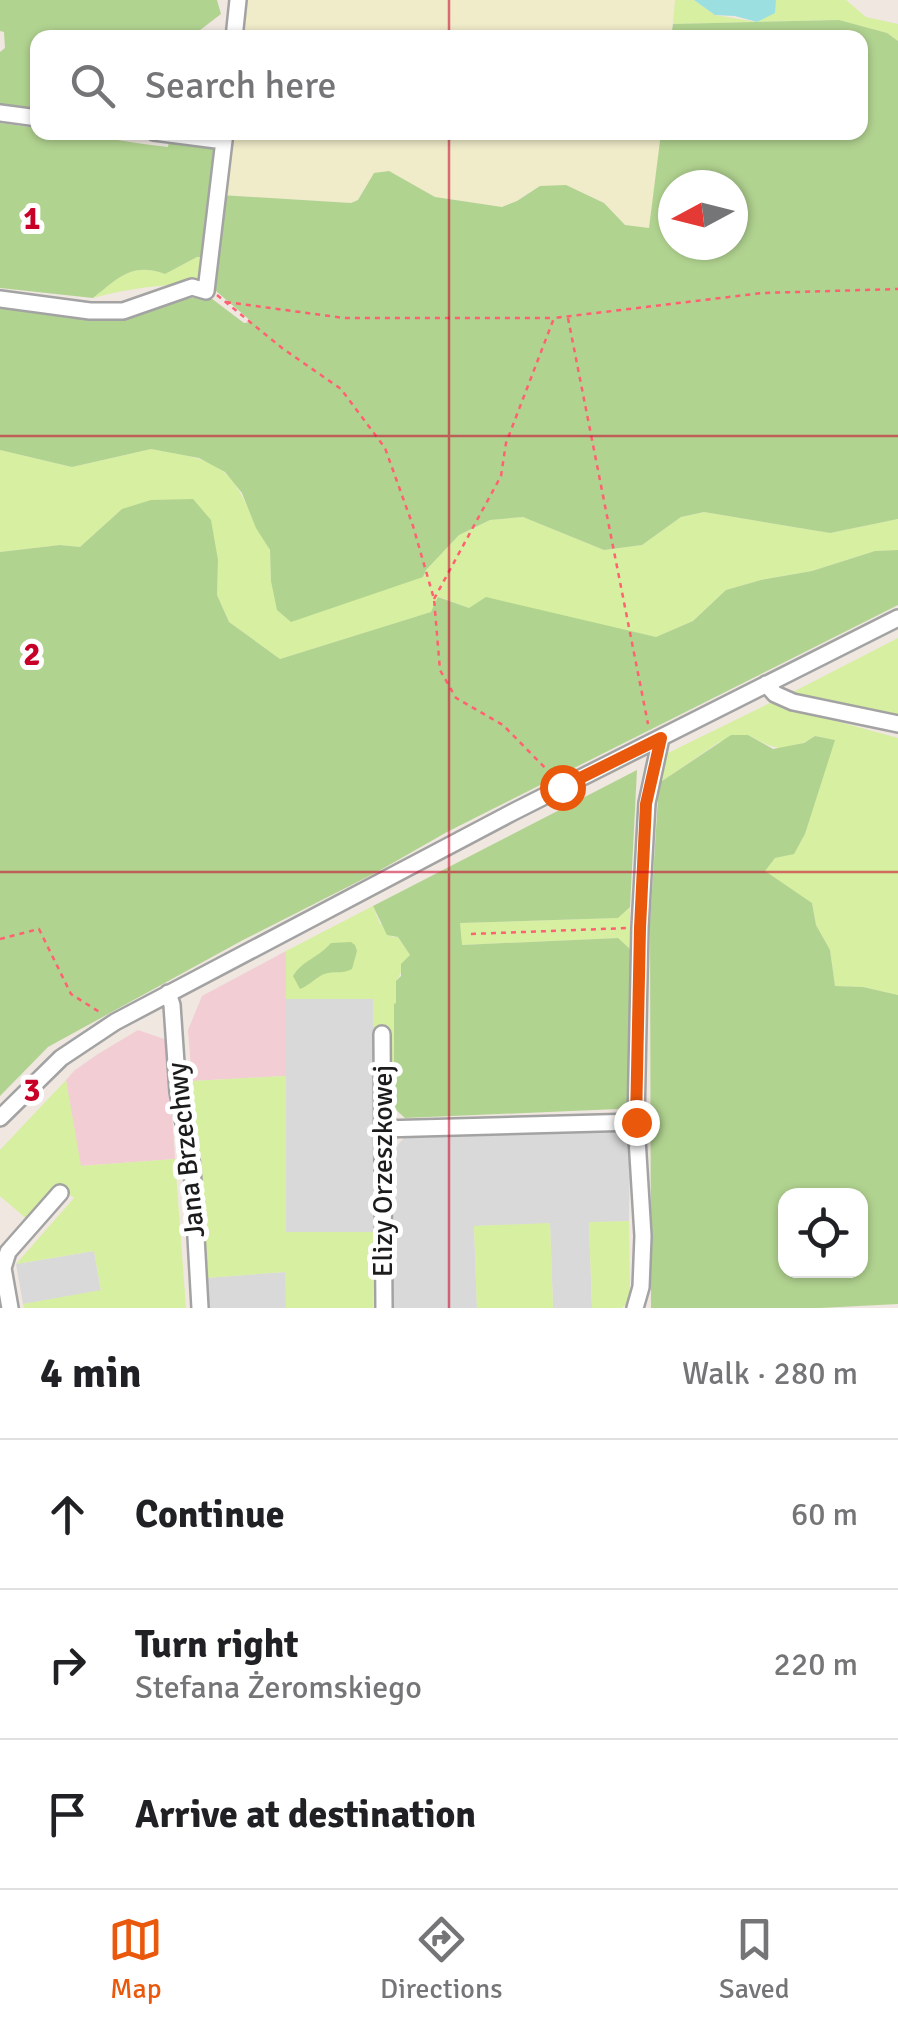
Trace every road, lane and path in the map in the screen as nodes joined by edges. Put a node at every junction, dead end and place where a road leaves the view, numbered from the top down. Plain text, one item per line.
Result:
1 (238, 0) edge
2 (235, 30) edge
3 (0, 114) edge
4 (30, 117) edge
5 (224, 140) edge
6 (898, 290) edge
7 (206, 291) junction
8 (0, 299) edge
9 (225, 302) junction
10 (568, 316) junction
11 (554, 318) junction
12 (434, 599) junction
13 (898, 618) edge
14 (766, 684) junction
15 (648, 724) dead end
16 (898, 724) edge
17 (661, 738) junction
18 (562, 787) junction
19 (640, 928) junction
20 (472, 934) dead end
21 (0, 939) edge
22 (168, 993) junction
23 (115, 1022) junction
24 (382, 1034) dead end
25 (0, 1118) edge
26 (636, 1122) junction
27 (382, 1130) junction
28 (60, 1192) dead end
29 (10, 1308) edge
30 (200, 1308) edge
31 (384, 1308) edge
32 (634, 1308) edge

1 - 2 street
3 - 4 street
5 - 7 street
6 - 10 path
7 - 8 street
7 - 9 path
9 - 11 path
9 - 12 path
10 - 11 path
10 - 15 path
11 - 12 path
12 - 18 path
13 - 14 street
14 - 16 street
14 - 17 street
17 - 18 street
17 - 19 street
18 - 22 street
19 - 20 path
19 - 26 street
21 - 23 path
22 - 23 street
22 - 30 street, Jana Brzechwy
23 - 25 street
24 - 27 street, Elizy Orzeszkowej
26 - 27 street
26 - 32 street
27 - 31 street, Elizy Orzeszkowej
28 - 29 street

